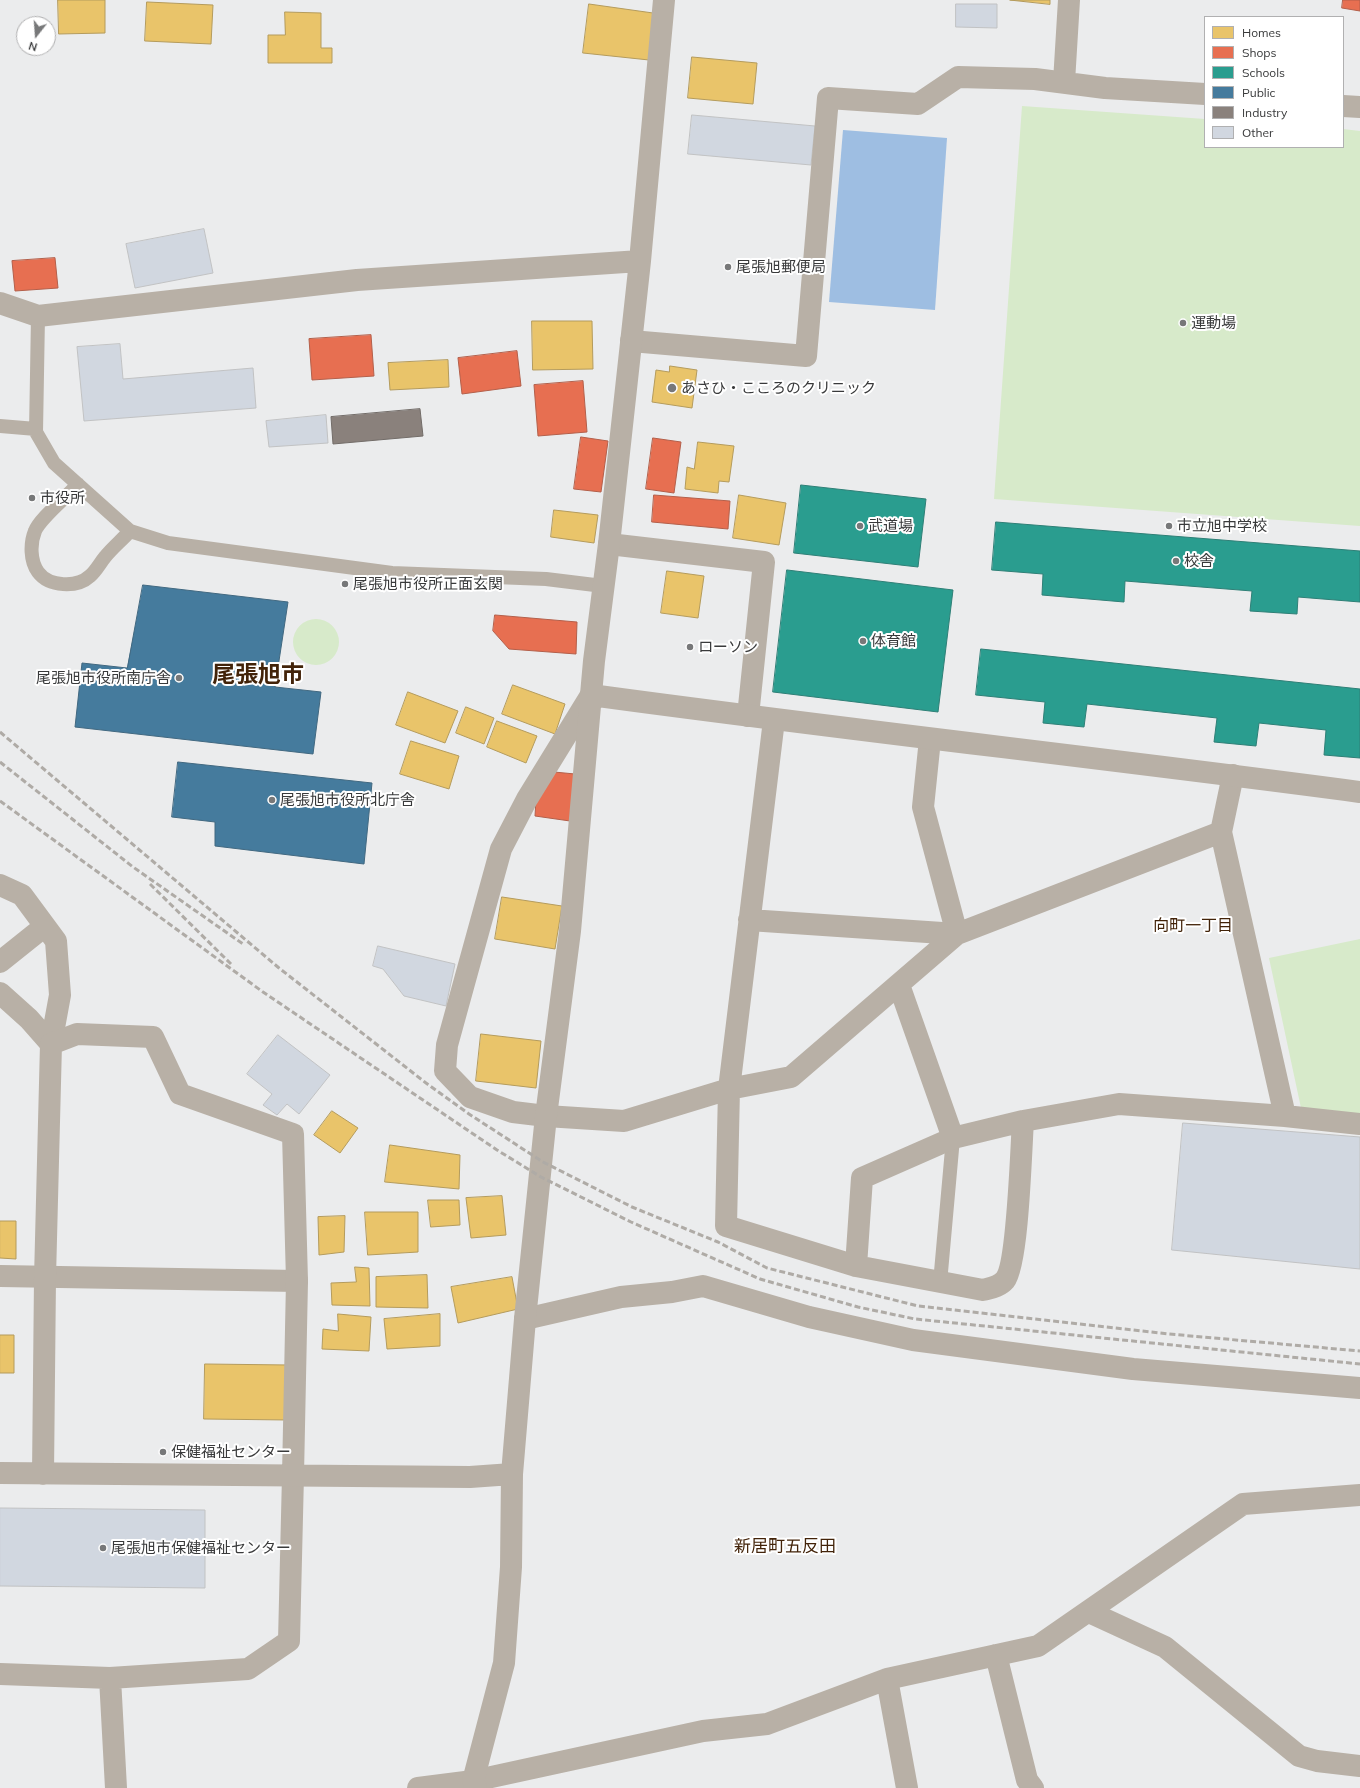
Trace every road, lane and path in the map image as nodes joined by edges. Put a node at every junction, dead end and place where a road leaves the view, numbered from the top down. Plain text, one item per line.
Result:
1 (664, 0) edge
2 (1070, 0) edge
3 (1064, 82) junction
4 (1204, 94) edge
5 (1344, 106) edge
6 (1360, 108) edge
7 (640, 261) junction
8 (0, 304) edge
9 (38, 316) junction
10 (631, 341) junction
11 (0, 426) edge
12 (36, 429) junction
13 (78, 484) junction
14 (130, 531) junction
15 (609, 544) junction
16 (603, 586) junction
17 (591, 695) junction
18 (748, 716) junction
19 (774, 720) junction
20 (930, 739) junction
21 (1232, 775) junction
22 (1360, 792) edge
23 (1221, 832) junction
24 (0, 885) edge
25 (749, 920) junction
26 (45, 926) junction
27 (957, 934) junction
28 (0, 962) edge
29 (899, 985) junction
30 (0, 992) edge
31 (51, 1044) junction
32 (729, 1089) junction
33 (546, 1116) junction
34 (1285, 1116) junction
35 (1023, 1121) junction
36 (1360, 1124) edge
37 (954, 1138) junction
38 (856, 1266) junction
39 (0, 1276) edge
40 (45, 1278) junction
41 (297, 1281) junction
42 (940, 1284) junction
43 (525, 1319) junction
44 (1360, 1388) edge
45 (0, 1473) edge
46 (43, 1474) junction
47 (512, 1474) junction
48 (293, 1475) junction
49 (1360, 1495) edge
50 (1089, 1612) junction
51 (996, 1655) junction
52 (0, 1674) edge
53 (110, 1678) junction
54 (887, 1679) junction
55 (1360, 1766) edge
56 (475, 1785) edge
57 (116, 1788) edge
58 (418, 1788) edge
59 (907, 1788) edge
60 (1033, 1788) edge

1 - 7 street
2 - 3 street
3 - 4 street
3 - 10 street
5 - 6 street
7 - 9 street
7 - 10 street
8 - 9 street
9 - 12 lane
10 - 15 street
11 - 12 lane
12 - 13 lane
13 - 14 lane
13 - 14 lane
14 - 16 lane
15 - 16 street
15 - 18 street
16 - 17 street
17 - 18 street
17 - 33 street
17 - 33 street
18 - 19 street
19 - 20 street
19 - 25 street
20 - 21 street
20 - 27 street
21 - 22 street
21 - 23 street
23 - 27 street
23 - 34 street
24 - 26 street
25 - 27 street
25 - 32 street
26 - 28 street
26 - 31 street
27 - 29 street
29 - 32 street
29 - 37 street
30 - 31 street
31 - 40 street
31 - 41 street
32 - 33 street
32 - 38 street
33 - 43 street
34 - 35 street
34 - 36 street
35 - 37 street
35 - 42 street
37 - 38 street
37 - 42 lane
38 - 42 street
39 - 40 street
40 - 41 street
40 - 46 street
41 - 48 street
43 - 44 street
43 - 47 street
45 - 46 street
46 - 48 street
47 - 48 street
47 - 56 street
48 - 53 street
49 - 50 street
50 - 51 street
50 - 55 street
51 - 54 street
51 - 60 street
52 - 53 street
53 - 57 street
54 - 56 street
54 - 59 street
56 - 58 street

